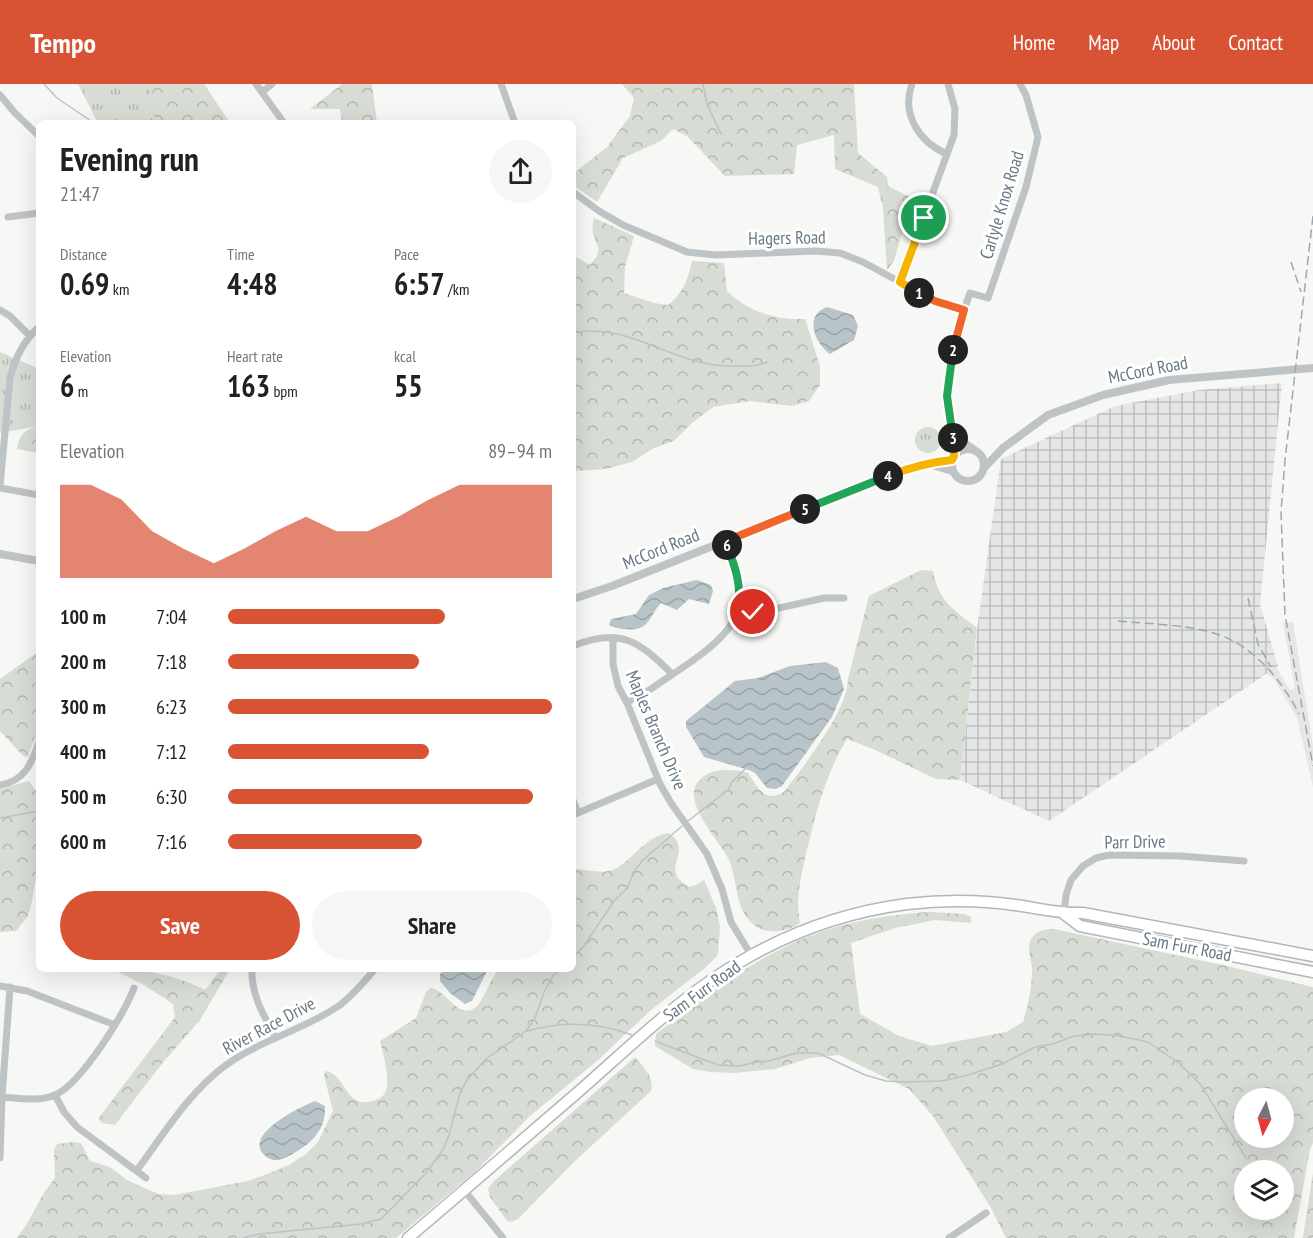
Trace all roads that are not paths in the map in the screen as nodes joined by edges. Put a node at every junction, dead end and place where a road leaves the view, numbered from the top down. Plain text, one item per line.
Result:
1 (256, 84) edge
2 (272, 84) edge
3 (501, 84) edge
4 (912, 84) edge
5 (948, 84) edge
6 (1020, 84) edge
7 (262, 92) junction
8 (0, 95) edge
9 (282, 120) edge
10 (514, 120) edge
11 (36, 133) edge
12 (947, 154) junction
13 (576, 194) edge
14 (36, 213) edge
15 (8, 216) dead end
16 (900, 282) junction
17 (0, 310) edge
18 (964, 310) junction
19 (36, 330) edge
20 (30, 336) junction
21 (1313, 368) edge
22 (951, 421) junction
23 (1003, 448) junction
24 (977, 451) junction
25 (953, 458) junction
26 (929, 464) junction
27 (984, 468) junction
28 (952, 471) junction
29 (0, 487) edge
30 (36, 494) edge
31 (726, 541) junction
32 (0, 554) edge
33 (36, 560) edge
34 (576, 598) edge
35 (844, 598) dead end
36 (738, 609) junction
37 (613, 638) junction
38 (576, 645) edge
39 (672, 674) junction
40 (627, 703) junction
41 (36, 750) edge
42 (658, 779) junction
43 (0, 785) edge
44 (576, 814) edge
45 (1244, 861) dead end
46 (1064, 914) junction
47 (751, 955) junction
48 (1313, 956) edge
49 (252, 972) edge
50 (373, 972) edge
51 (1313, 972) edge
52 (0, 986) edge
53 (10, 987) junction
54 (134, 988) dead end
55 (115, 1025) junction
56 (276, 1038) junction
57 (55, 1095) junction
58 (1, 1097) edge
59 (0, 1158) edge
60 (137, 1170) junction
61 (146, 1178) dead end
62 (464, 1190) junction
63 (986, 1214) dead end
64 (408, 1238) edge
65 (503, 1238) edge
66 (949, 1238) edge

1 - 7 street
2 - 7 street
3 - 10 street
4 - 12 street
5 - 12 street
6 - 18 street, Carlyle Knox Road
7 - 9 street
8 - 11 street
12 - 16 street
13 - 16 street, Hagers Road
14 - 15 street
16 - 18 street, Hagers Road
17 - 20 street
18 - 22 street
19 - 20 street
20 - 29 street
21 - 23 street, McCord Road
22 - 24 street
22 - 25 street
23 - 24 street, McCord Road
23 - 27 street, McCord Road
24 - 25 street, McCord Road
24 - 27 street
25 - 26 street, McCord Road
25 - 28 street
26 - 28 street, McCord Road
26 - 31 street, McCord Road
27 - 28 street, McCord Road
29 - 30 street
31 - 34 street, McCord Road
31 - 36 street
32 - 33 street
35 - 36 street
36 - 39 street
37 - 38 street
37 - 39 street
37 - 40 street, Maples Branch Drive
39 - 40 street
40 - 42 street, Maples Branch Drive
41 - 43 street
42 - 44 street
42 - 47 street, Maples Branch Drive
45 - 46 street, Parr Drive
46 - 47 main road, Sam Furr Road
46 - 48 main road, Sam Furr Road
46 - 51 main road, Sam Furr Road
47 - 62 main road, Sam Furr Road
49 - 56 street
50 - 56 street, River Race Drive
52 - 53 street
53 - 55 street
53 - 58 street
54 - 55 street
55 - 57 street
56 - 60 street, River Race Drive
57 - 58 street
57 - 60 street
58 - 59 street
60 - 61 street
62 - 64 main road, Sam Furr Road
62 - 65 street
63 - 66 street

